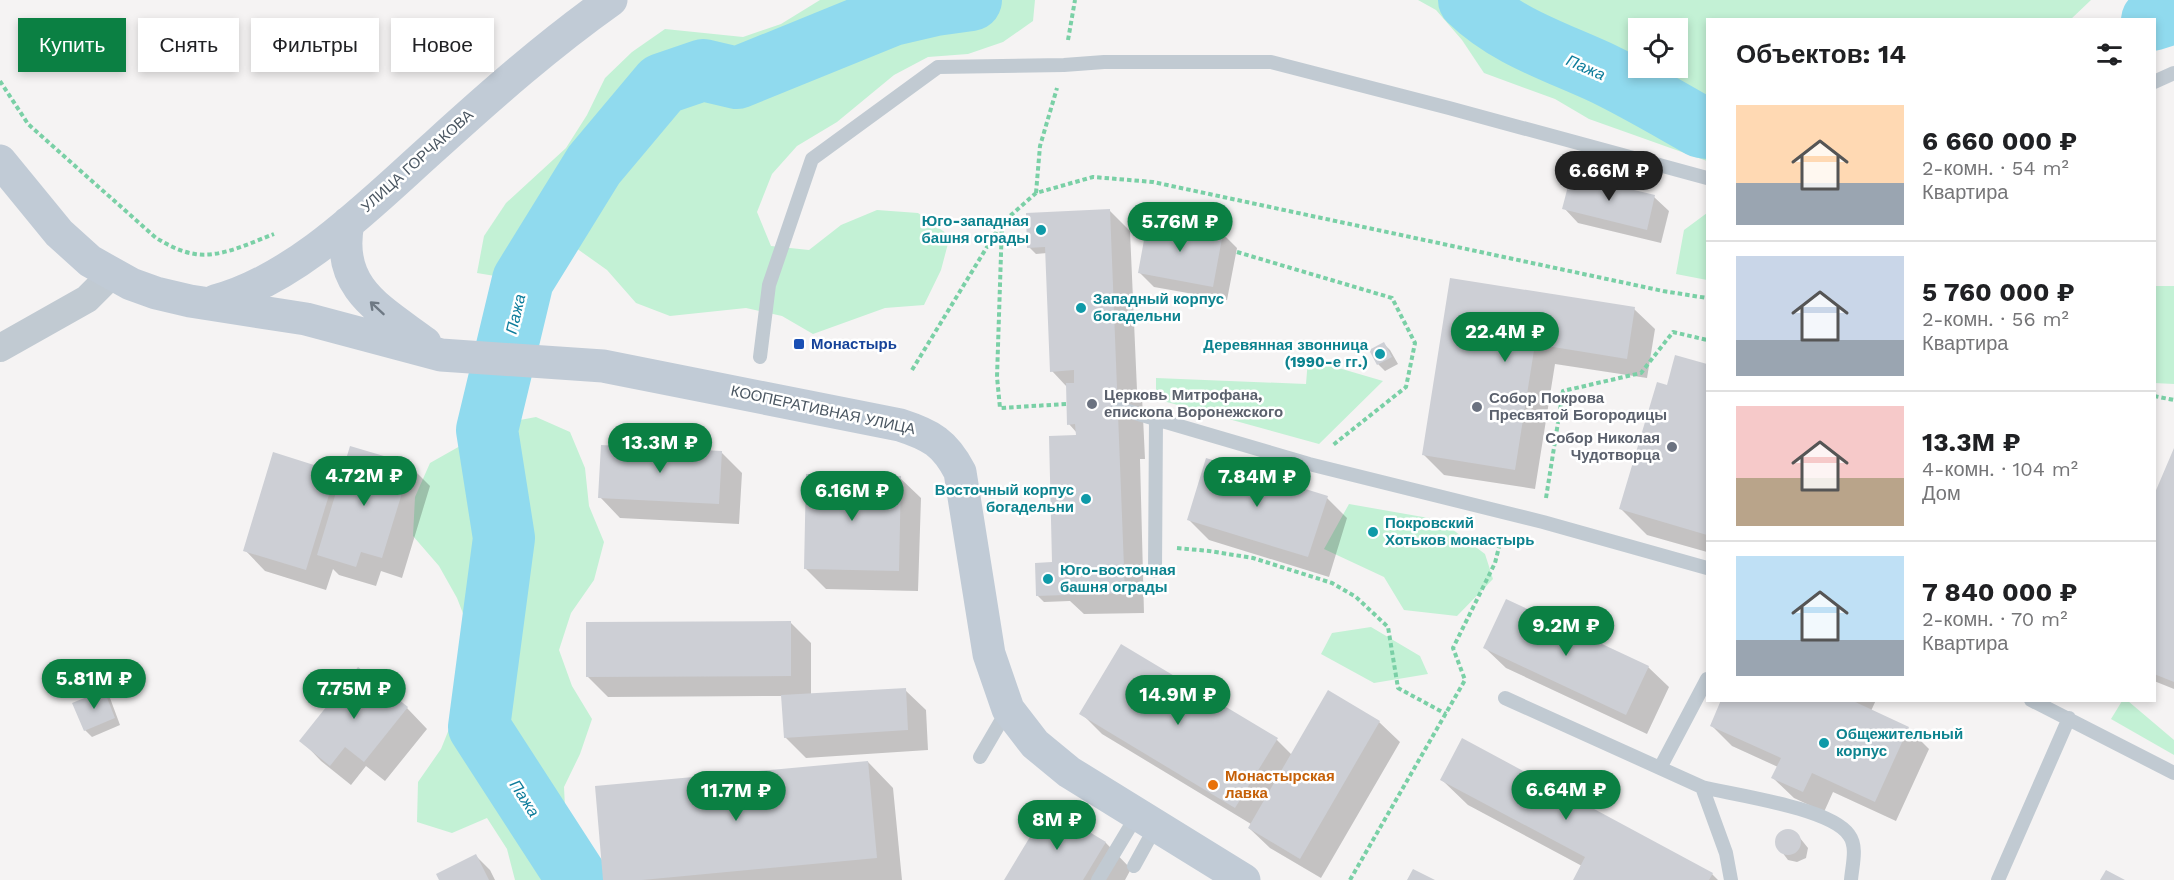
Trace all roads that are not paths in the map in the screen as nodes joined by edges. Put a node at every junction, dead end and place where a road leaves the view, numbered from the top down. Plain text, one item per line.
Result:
1 (612, 0) edge
2 (2174, 73) edge
3 (2156, 81) edge
4 (0, 161) edge
5 (1706, 178) edge
6 (348, 223) junction
7 (112, 274) junction
8 (210, 303) junction
9 (0, 348) edge
10 (441, 355) junction
11 (760, 357) dead end
12 (1118, 408) dead end
13 (1156, 418) junction
14 (1706, 568) edge
15 (1155, 571) dead end
16 (1706, 681) edge
17 (1505, 698) dead end
18 (2035, 702) edge
19 (1008, 709) junction
20 (2069, 718) junction
21 (980, 757) dead end
22 (1660, 768) junction
23 (2174, 773) edge
24 (1702, 787) junction
25 (1147, 820) junction
26 (1134, 866) dead end
27 (1213, 871) edge
28 (1098, 880) edge
29 (1244, 880) edge
30 (1731, 880) edge
31 (1851, 880) edge
32 (1998, 880) edge

1 - 6 main road, УЛИЦА ГОРЧАКОВА
2 - 3 lane
4 - 7 main road, КООПЕРАТИВНАЯ УЛИЦА
5 - 11 lane
6 - 8 main road, УЛИЦА ГОРЧАКОВА
10 -> 6 main road
7 - 8 main road, КООПЕРАТИВНАЯ УЛИЦА
7 - 9 street
8 - 10 main road, КООПЕРАТИВНАЯ УЛИЦА
10 - 19 main road, КООПЕРАТИВНАЯ УЛИЦА
12 - 13 lane
13 - 14 lane
13 - 15 lane
16 - 22 lane
17 - 22 lane
18 - 20 lane
19 - 21 lane
19 - 25 main road, КООПЕРАТИВНАЯ УЛИЦА
20 - 23 lane
20 - 32 lane
22 - 24 lane
24 - 30 lane
24 - 31 lane
25 - 26 lane
25 - 27 main road, КООПЕРАТИВНАЯ УЛИЦА
25 - 28 lane
27 - 29 main road, КООПЕРАТИВНАЯ УЛИЦА

